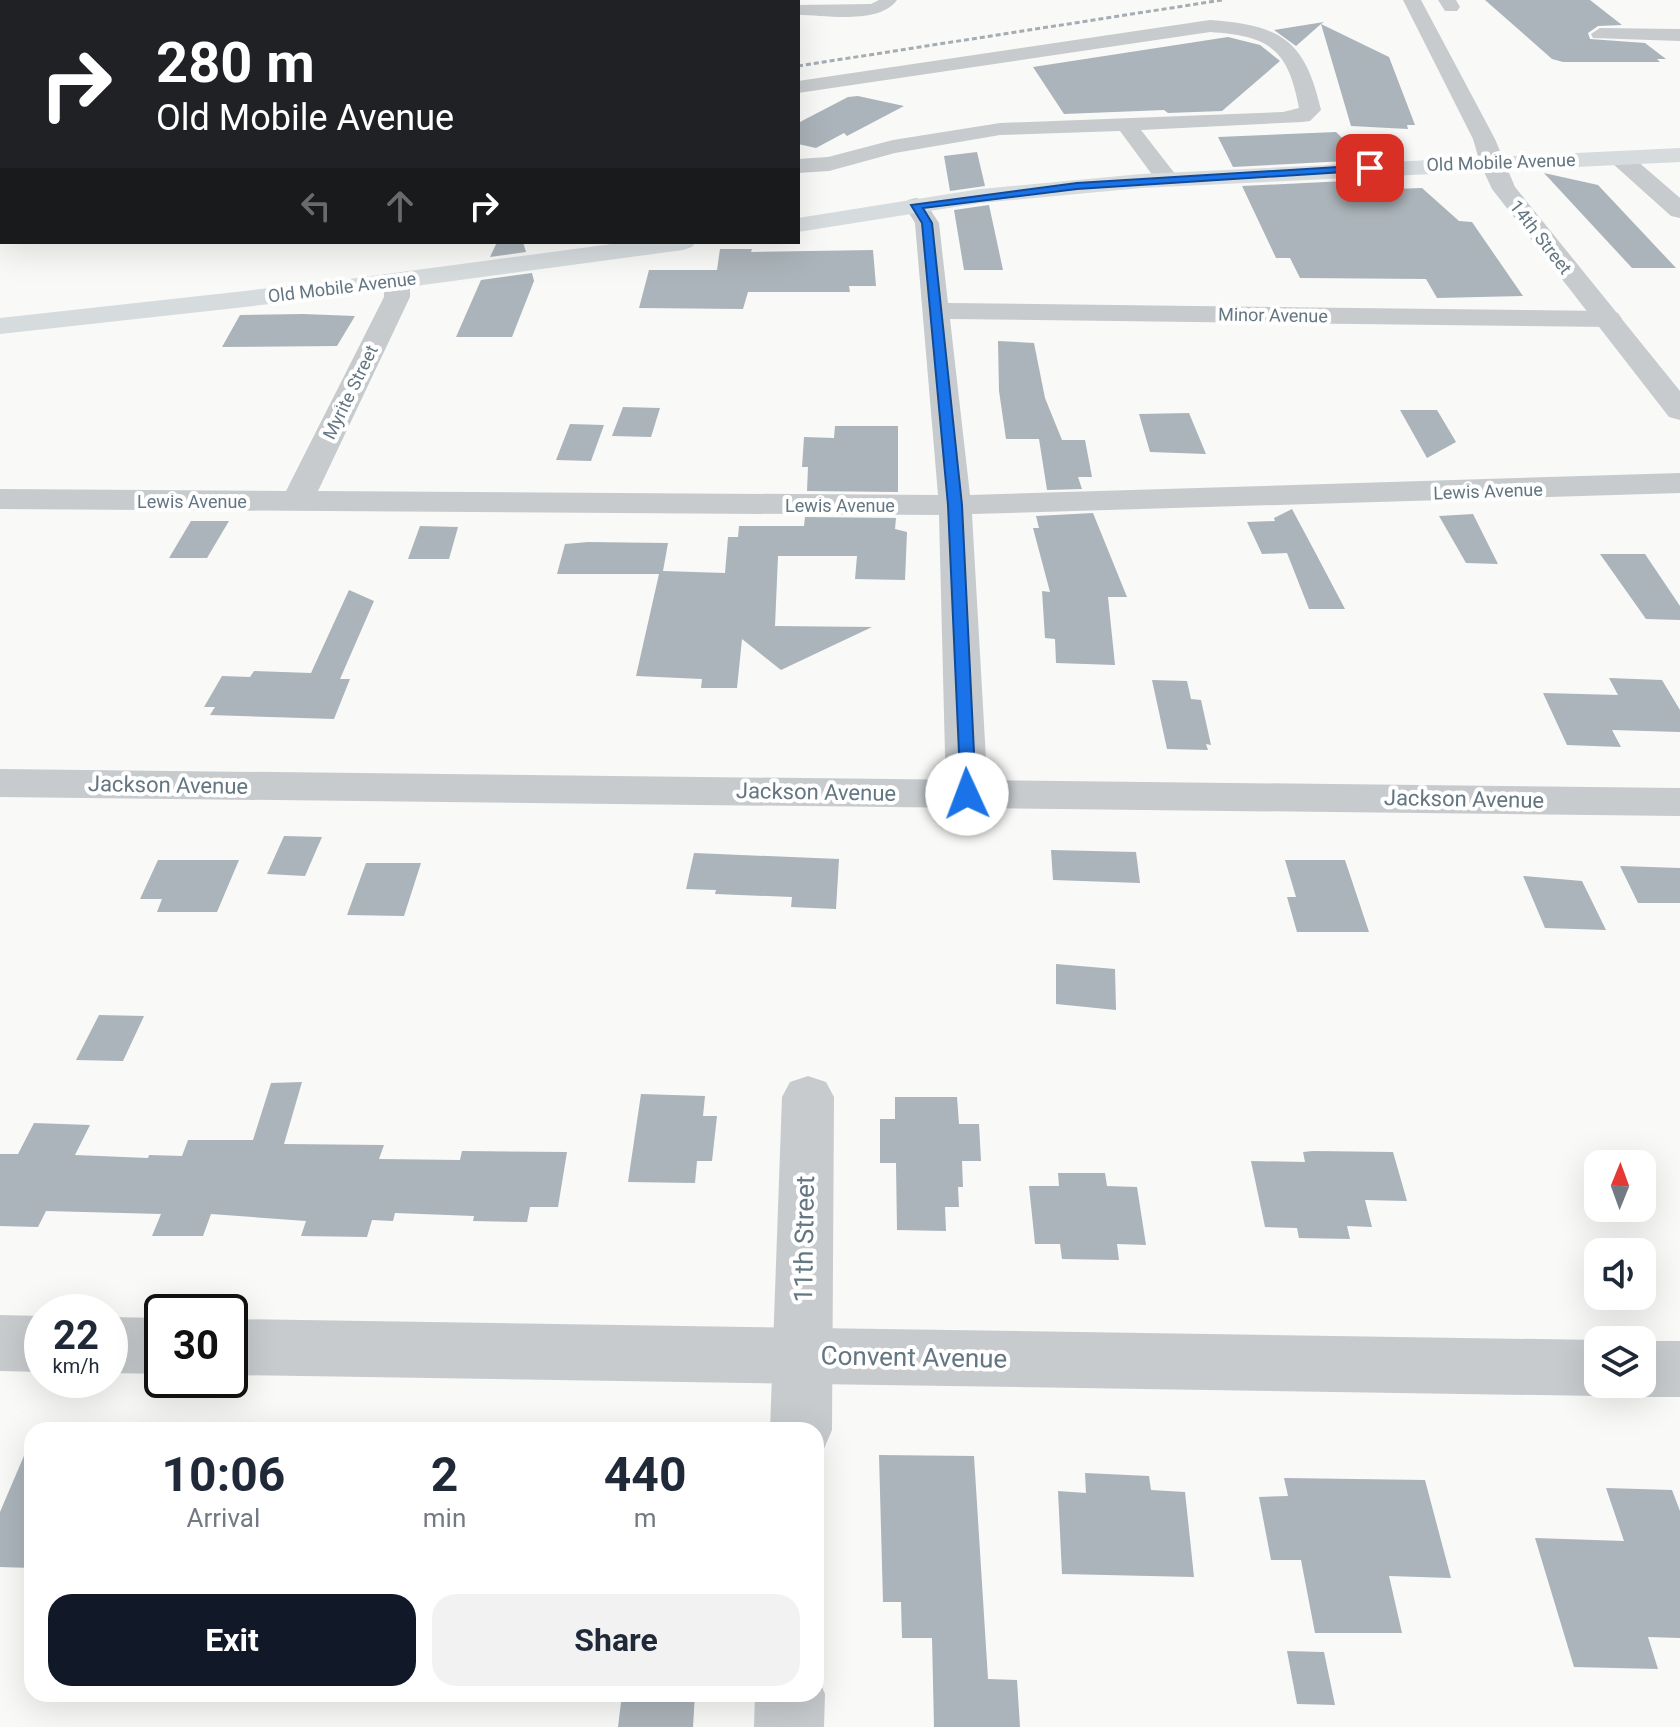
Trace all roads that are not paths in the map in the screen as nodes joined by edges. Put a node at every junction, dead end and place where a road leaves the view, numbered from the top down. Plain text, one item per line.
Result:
1 (1412, 0) edge
2 (883, 4) edge
3 (800, 10) edge
4 (1600, 34) dead end
5 (1680, 35) edge
6 (800, 87) edge
7 (1114, 124) junction
8 (1487, 151) junction
9 (1680, 155) edge
10 (1620, 158) junction
11 (800, 166) edge
12 (1167, 179) junction
13 (1141, 181) junction
14 (916, 205) junction
15 (1680, 211) edge
16 (800, 225) edge
17 (668, 244) edge
18 (397, 281) junction
19 (938, 311) junction
20 (1608, 319) junction
21 (0, 326) edge
22 (1680, 411) edge
23 (1680, 483) edge
24 (0, 499) edge
25 (297, 501) junction
26 (955, 505) junction
27 (0, 783) edge
28 (967, 794) junction
29 (1680, 802) edge
30 (808, 1097) dead end
31 (0, 1343) edge
32 (24, 1344) edge
33 (248, 1347) edge
34 (801, 1355) junction
35 (1584, 1368) edge
36 (1656, 1369) edge
37 (1680, 1369) edge
38 (801, 1422) edge
39 (790, 1702) edge
40 (789, 1727) edge

1 - 8 street, 14th Street
2 - 3 street
4 - 5 street
6 - 7 street
7 - 11 street
7 - 12 street
7 - 13 street
8 - 10 main road, Old Mobile Avenue
8 - 12 main road, Old Mobile Avenue
8 - 20 street, 14th Street
9 - 10 main road, Old Mobile Avenue
10 - 15 street
12 - 13 main road, Old Mobile Avenue
13 - 14 main road, Old Mobile Avenue
14 - 16 main road, Old Mobile Avenue
14 - 19 street
17 - 18 main road, Old Mobile Avenue
18 - 21 main road, Old Mobile Avenue
18 - 25 street, Myrite Street
19 - 20 street, Minor Avenue
19 - 26 street
20 - 22 street, 14th Street
23 - 26 street, Lewis Avenue
24 - 25 street, Lewis Avenue
25 - 26 street, Lewis Avenue
26 - 28 street
27 - 28 street, Jackson Avenue
28 - 29 street, Jackson Avenue
30 - 34 street, 11th Street
31 - 32 street
33 - 34 street, Convent Avenue
34 - 35 street, Convent Avenue
34 - 38 street, 11th Street
36 - 37 street
39 - 40 street

